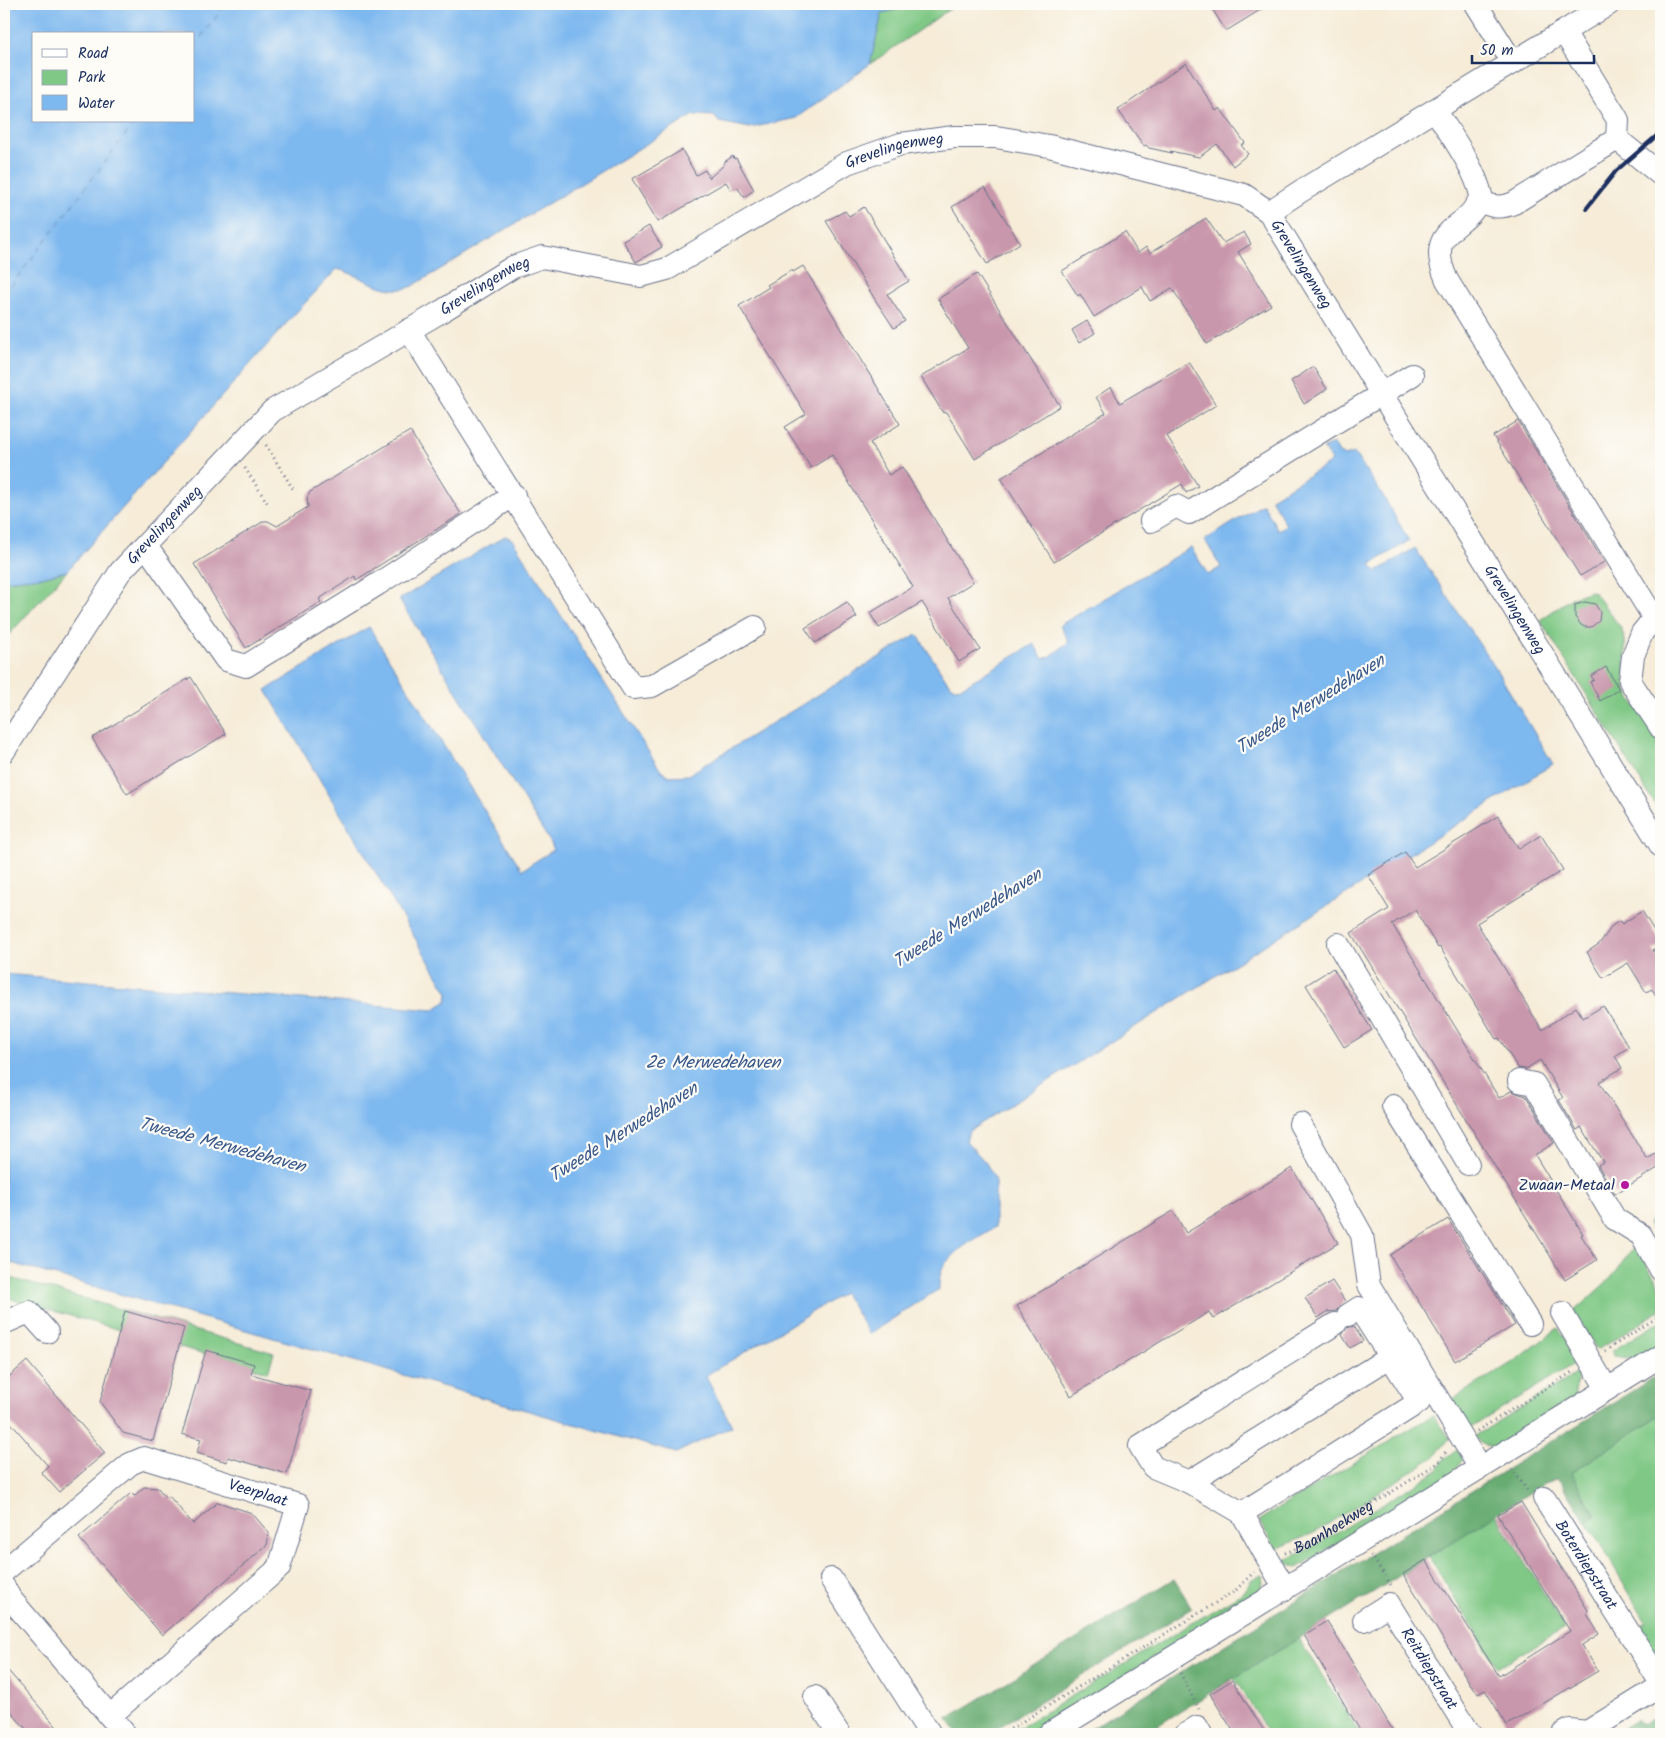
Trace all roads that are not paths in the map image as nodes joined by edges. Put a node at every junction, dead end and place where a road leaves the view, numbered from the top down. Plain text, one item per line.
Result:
1 (1476, 4) edge
2 (1609, 4) edge
3 (1564, 32) junction
4 (1513, 64) junction
5 (1436, 110) junction
6 (1617, 139) junction
7 (1661, 175) edge
8 (1480, 201) junction
9 (1269, 212) junction
10 (409, 330) junction
11 (1412, 375) dead end
12 (1382, 394) junction
13 (514, 495) junction
14 (1152, 521) dead end
15 (146, 546) junction
16 (1658, 615) edge
17 (755, 628) dead end
18 (1661, 728) edge
19 (4, 751) edge
20 (1661, 846) edge
21 (1338, 944) dead end
22 (1518, 1081) dead end
23 (1393, 1106) dead end
24 (1300, 1124) dead end
25 (1468, 1164) dead end
26 (1661, 1270) edge
27 (1562, 1314) dead end
28 (4, 1323) edge
29 (1530, 1324) dead end
30 (47, 1332) dead end
31 (1661, 1356) edge
32 (1390, 1357) junction
33 (1607, 1389) junction
34 (1480, 1468) junction
35 (1189, 1482) junction
36 (1544, 1498) road end
37 (1242, 1513) junction
38 (4, 1571) edge
39 (830, 1578) dead end
40 (4, 1588) edge
41 (1285, 1589) junction
42 (1364, 1620) dead end
43 (1661, 1685) edge
44 (815, 1697) dead end
45 (110, 1716) junction
46 (1588, 1733) edge
47 (125, 1734) edge
48 (839, 1734) edge
49 (930, 1734) edge
50 (1049, 1734) edge
51 (1470, 1734) edge
52 (1563, 1734) edge

1 - 4 street
2 - 3 street
3 - 4 street
3 - 6 street
4 - 5 street
5 - 8 street
5 - 9 street
6 - 7 street
6 - 8 street
8 - 16 street
9 - 10 street, Grevelingenweg
9 - 12 street, Grevelingenweg
10 - 13 street
10 - 15 street, Grevelingenweg
11 - 12 street
12 - 14 street
12 - 20 street, Grevelingenweg
13 - 15 street
13 - 17 street
15 - 19 street, Grevelingenweg
16 - 18 street
21 - 25 street
22 - 26 street
23 - 29 street
24 - 34 street
27 - 33 street
28 - 30 street
31 - 33 street, Baanhoekweg
32 - 35 street
32 - 35 street
32 - 37 street
33 - 34 street, Baanhoekweg
34 - 41 street, Baanhoekweg
35 - 37 street
36 - 43 street, Boterdiepstraat
37 - 41 street
38 - 45 street, Veerplaat
39 - 49 street
40 - 45 street
41 - 50 street, Baanhoekweg
42 - 51 street, Reitdiepstraat
43 - 46 street
44 - 48 street
45 - 47 street
46 - 52 street

